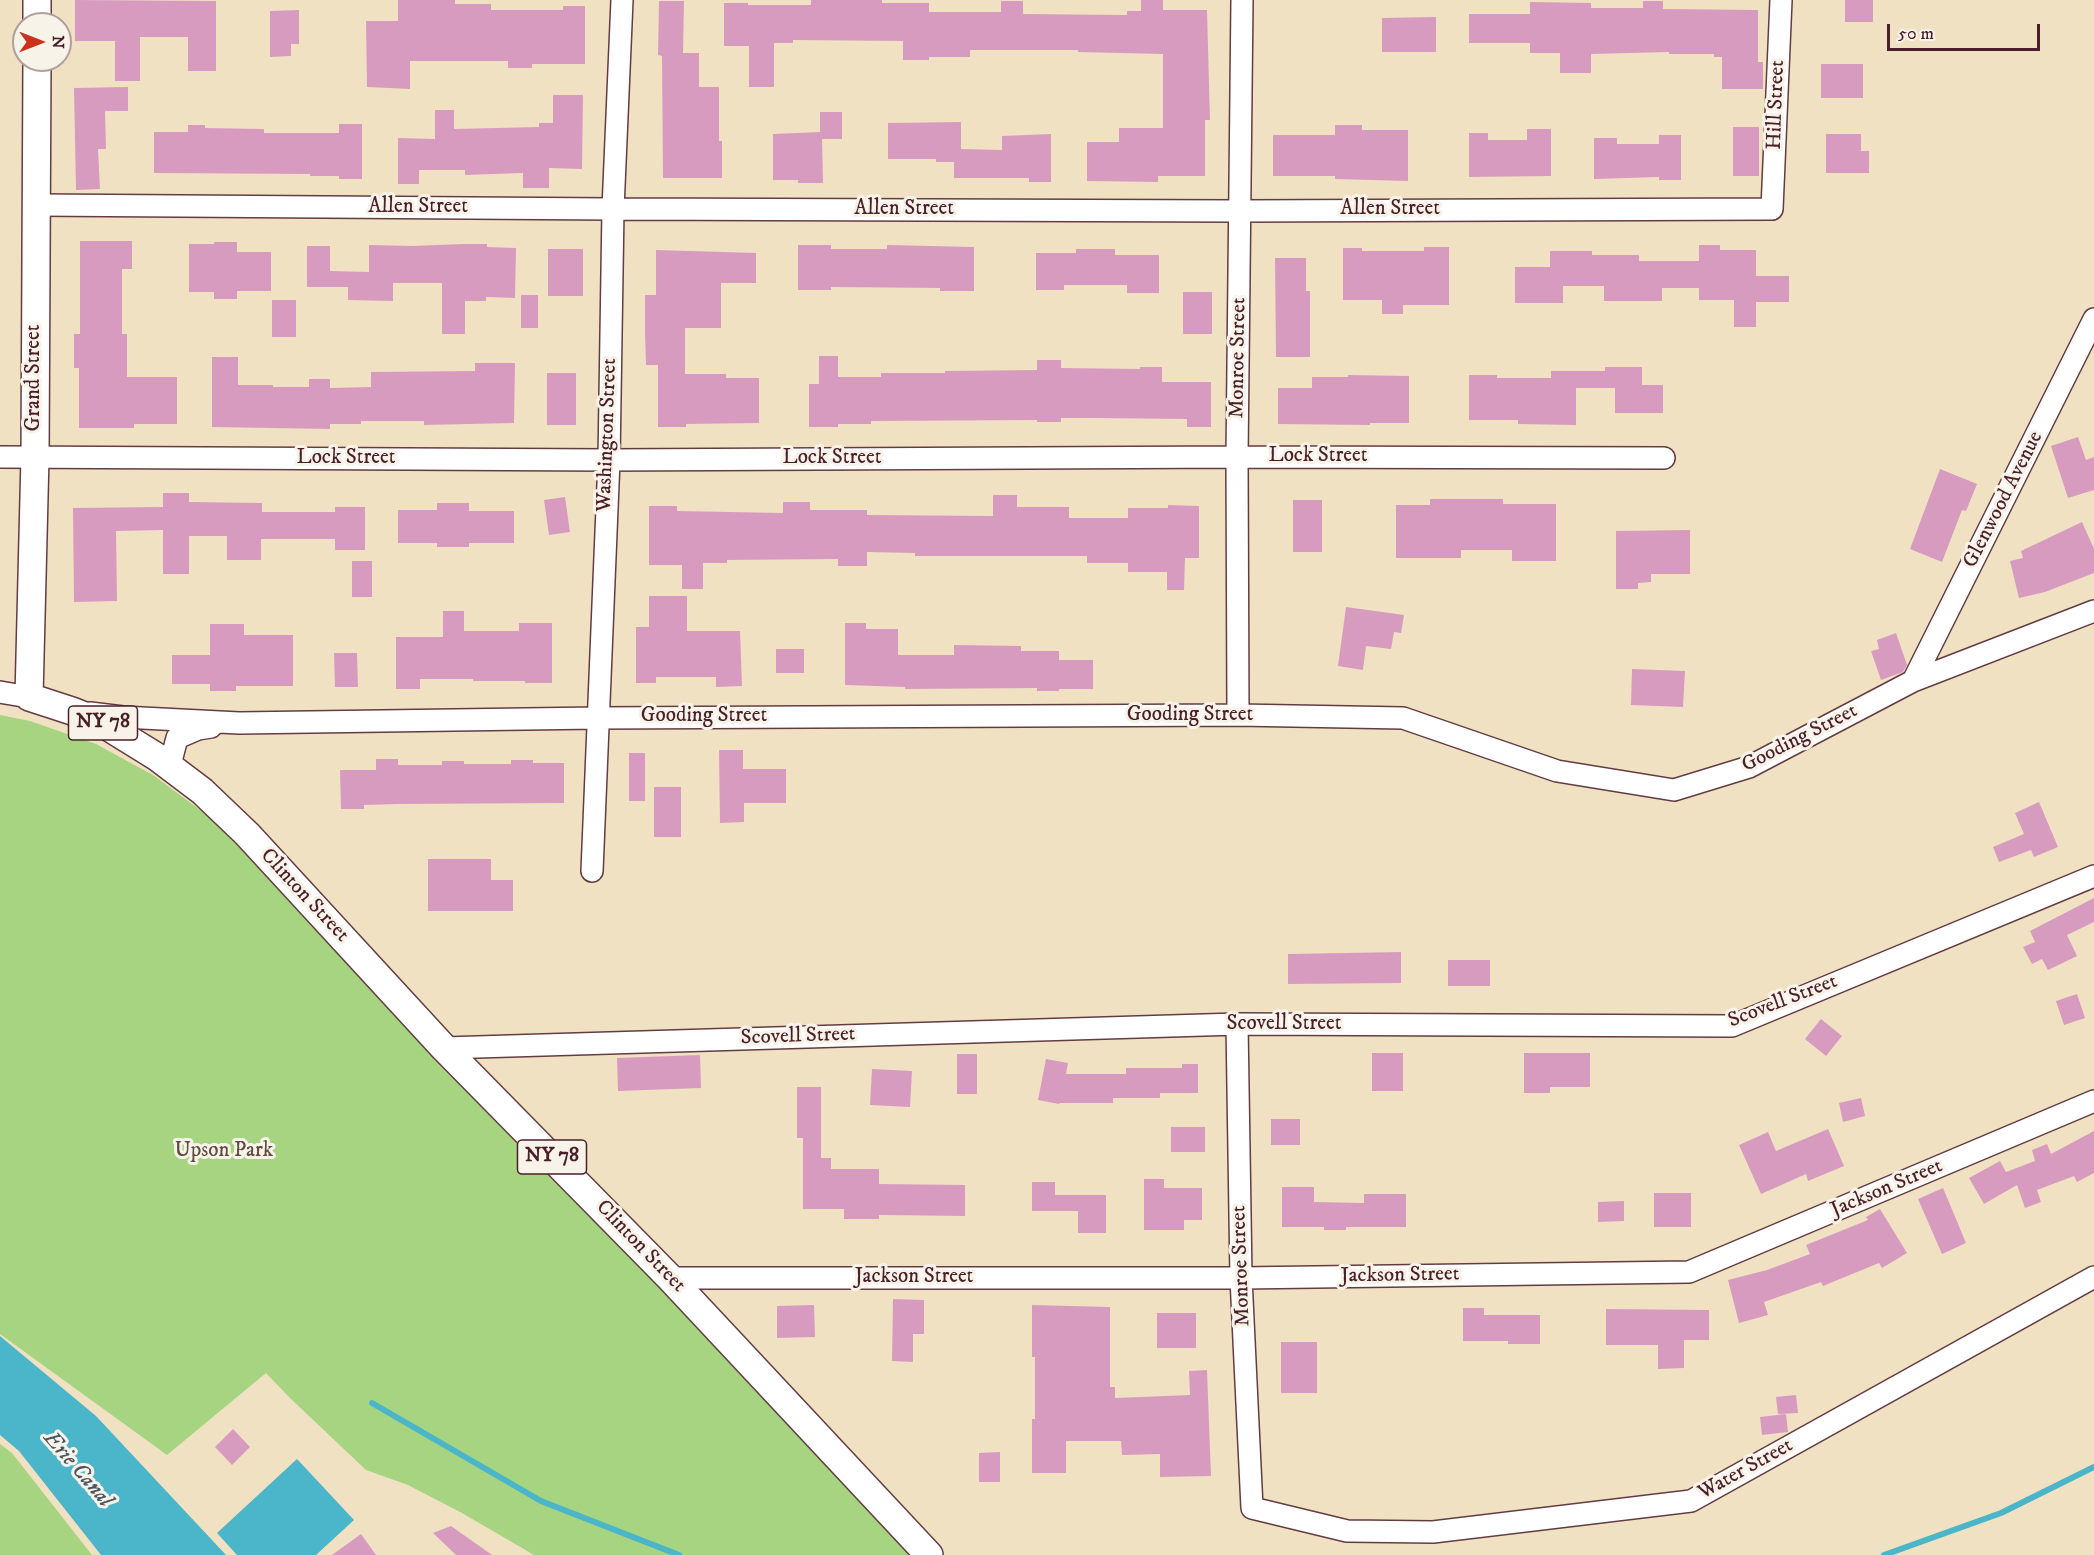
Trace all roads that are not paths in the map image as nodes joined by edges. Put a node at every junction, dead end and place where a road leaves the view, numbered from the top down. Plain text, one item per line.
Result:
1 (622, 0) edge
2 (1242, 0) edge
3 (1781, 0) edge
4 (37, 72) edge
5 (36, 205) junction
6 (613, 209) junction
7 (1772, 209) joint
8 (1241, 211) junction
9 (2094, 319) edge
10 (0, 457) edge
11 (35, 457) junction
12 (1237, 457) junction
13 (1664, 458) dead end
14 (609, 460) junction
15 (2094, 611) edge
16 (1913, 681) junction
17 (0, 692) edge
18 (29, 697) junction
19 (72, 711) junction
20 (1238, 715) junction
21 (597, 717) junction
22 (239, 723) junction
23 (170, 765) junction
24 (592, 871) dead end
25 (2094, 876) edge
26 (1237, 1024) junction
27 (444, 1048) junction
28 (2094, 1101) edge
29 (2094, 1276) edge
30 (670, 1278) junction
31 (1241, 1278) junction
32 (1252, 1508) joint
33 (929, 1555) edge

1 - 6 street, Washington Street
2 - 8 street, Monroe Street
3 - 7 street, Hill Street
4 - 5 main road, Grand Street
5 - 6 street, Allen Street
5 - 11 main road, Grand Street
6 - 8 street, Allen Street
6 - 14 street, Washington Street
7 - 8 street, Allen Street
8 - 12 street, Monroe Street
9 - 16 street, Glenwood Avenue
10 - 11 street, Lock Street
11 - 14 street, Lock Street
11 - 18 main road, Grand Street
12 - 13 street, Lock Street
12 - 14 street, Lock Street
12 - 20 street, Monroe Street
14 - 21 street, Washington Street
15 - 16 street, Gooding Street
16 - 20 street, Gooding Street
17 - 18 street, Gooding Street
18 - 19 main road, Gooding Street / NY 78
19 - 22 street, Gooding Street
19 - 23 main road, Gooding Street / NY 78
20 - 21 street, Gooding Street
21 - 22 street, Gooding Street
21 - 24 street, Washington Street
22 - 23 street, Gooding Street
23 - 27 main road, Clinton Street / NY 78
25 - 26 street, Scovell Street
26 - 27 street, Scovell Street
26 - 31 street, Monroe Street
27 - 30 main road, Clinton Street / NY 78
28 - 31 street, Jackson Street
29 - 32 street, Water Street
30 - 31 street, Jackson Street
30 - 33 main road, Clinton Street / NY 78
31 - 32 street, Monroe Street

